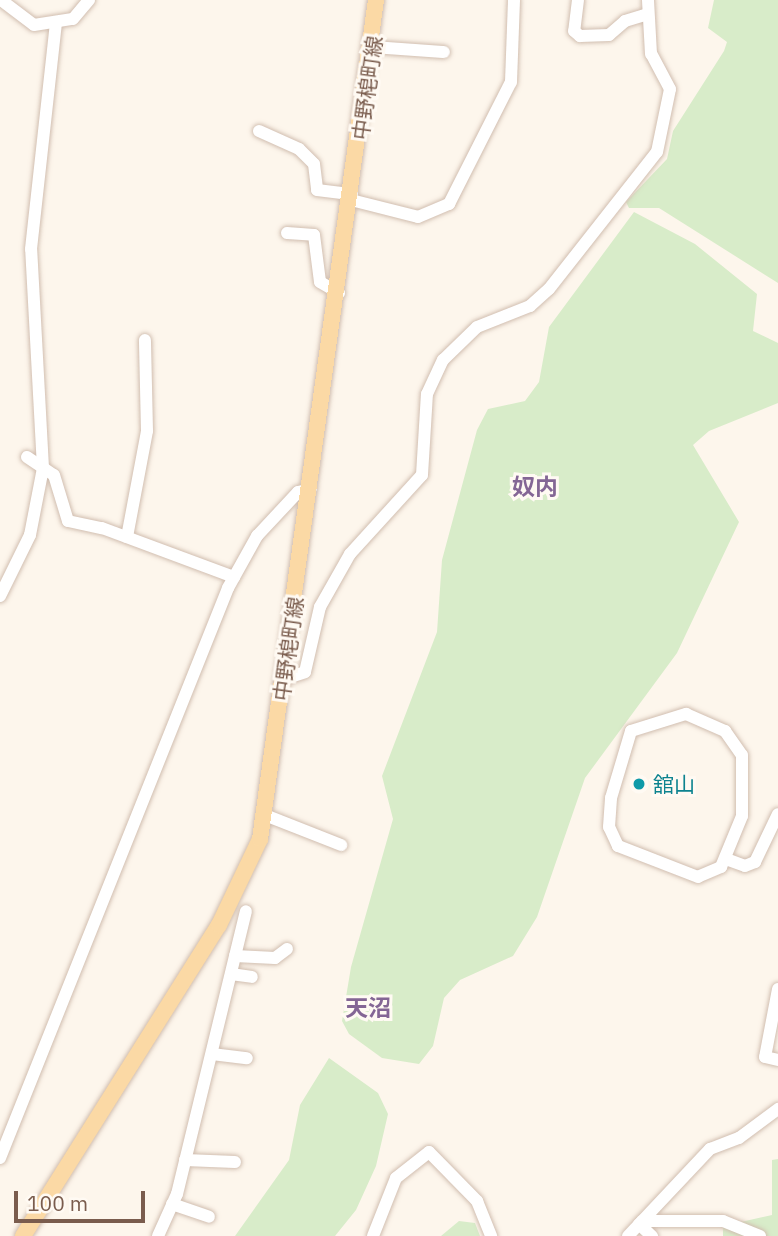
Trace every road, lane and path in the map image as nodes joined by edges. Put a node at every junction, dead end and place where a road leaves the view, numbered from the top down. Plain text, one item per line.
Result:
1 (1, 0) edge
2 (89, 0) edge
3 (376, 0) edge
4 (514, 0) edge
5 (578, 0) edge
6 (648, 0) edge
7 (648, 15) junction
8 (56, 23) junction
9 (372, 47) junction
10 (444, 52) dead end
11 (259, 131) dead end
12 (352, 197) junction
13 (287, 233) dead end
14 (339, 293) junction
15 (145, 340) dead end
16 (27, 457) dead end
17 (43, 468) junction
18 (311, 489) junction
19 (127, 537) junction
20 (234, 578) junction
21 (0, 596) edge
22 (284, 679) junction
23 (778, 814) edge
24 (265, 815) junction
25 (332, 827) dead end
26 (322, 839) junction
27 (341, 845) dead end
28 (726, 859) junction
29 (246, 911) dead end
30 (223, 918) junction
31 (243, 925) junction
32 (287, 949) dead end
33 (235, 956) junction
34 (231, 974) junction
35 (252, 977) dead end
36 (778, 989) edge
37 (212, 1054) junction
38 (247, 1058) dead end
39 (778, 1060) edge
40 (778, 1109) edge
41 (0, 1158) edge
42 (185, 1160) junction
43 (235, 1162) dead end
44 (173, 1204) junction
45 (209, 1217) dead end
46 (641, 1223) junction
47 (23, 1236) edge
48 (158, 1236) edge
49 (373, 1236) edge
50 (491, 1236) edge
51 (628, 1236) edge
52 (652, 1236) edge
53 (760, 1236) edge

1 - 8 street
2 - 8 street
3 - 9 main road, 中野梍町線
4 - 12 street
5 - 7 street
6 - 7 street
7 - 22 street
8 - 17 street
9 - 10 street
9 - 12 main road, 中野梍町線
11 - 12 street
12 - 14 main road, 中野梍町線
13 - 14 street
14 - 18 main road, 中野梍町線
15 - 19 street
16 - 17 street
17 - 19 street
17 - 21 street
18 - 20 street
18 - 22 main road, 中野梍町線
19 - 20 street
20 - 41 street
22 - 24 main road, 中野梍町線
23 - 28 street
24 - 26 street
24 - 30 main road, 中野梍町線
25 - 26 street
26 - 27 street
28 - 28 street
29 - 31 street
30 - 31 street
30 - 47 main road, 中野梍町線
31 - 33 street
32 - 33 street
33 - 34 street
34 - 35 street
34 - 37 street
36 - 39 street
37 - 38 street
37 - 42 street
40 - 46 street
42 - 43 street
42 - 44 street
44 - 45 street
44 - 48 street
46 - 51 street
46 - 52 street
46 - 53 street
49 - 50 street

